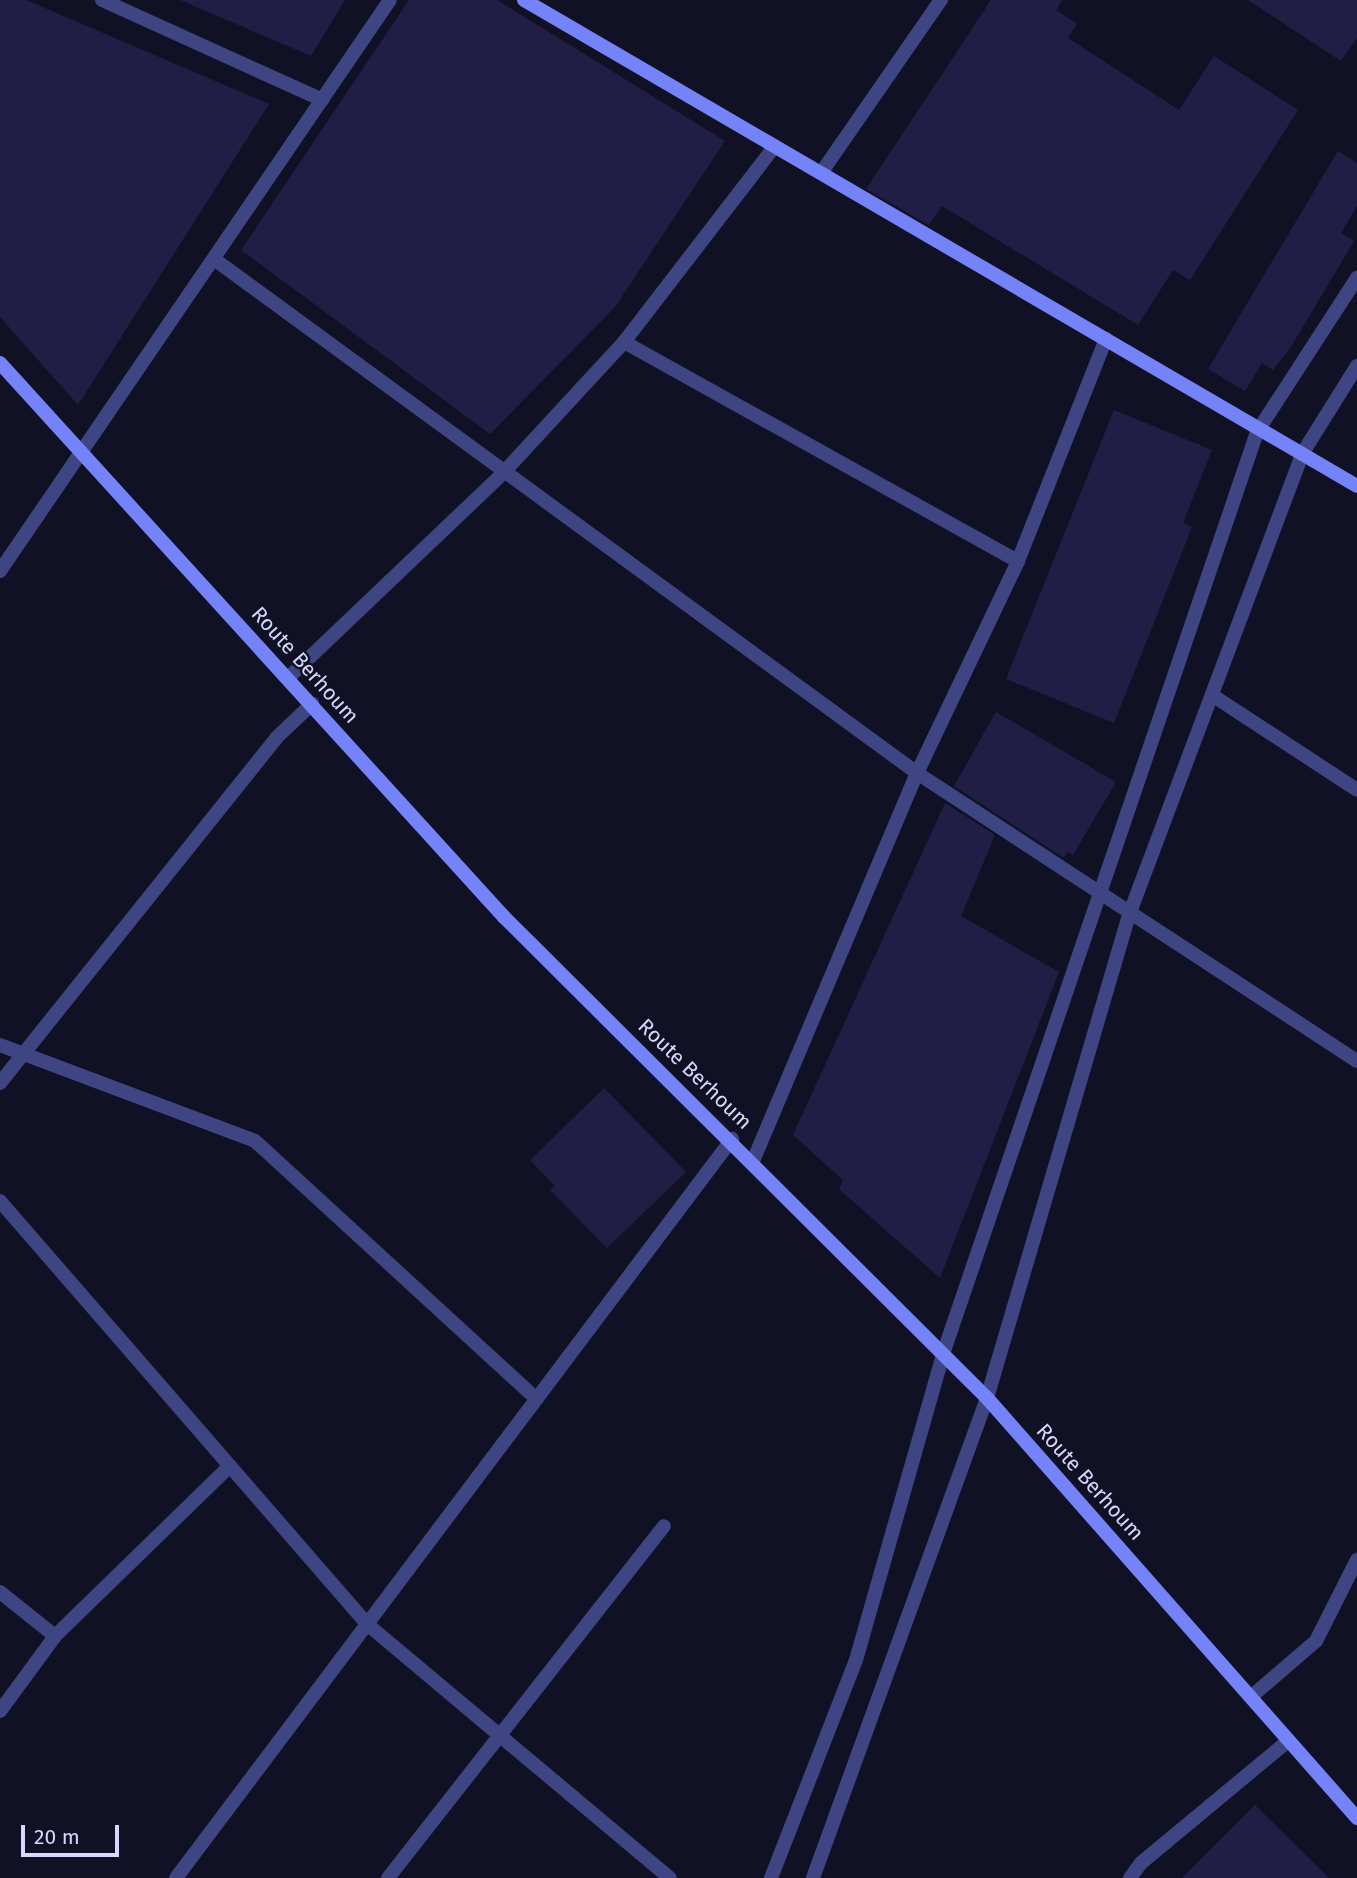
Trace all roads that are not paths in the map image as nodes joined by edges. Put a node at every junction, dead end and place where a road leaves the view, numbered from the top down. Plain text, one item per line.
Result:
1 (102, 0) edge
2 (390, 0) edge
3 (524, 0) edge
4 (941, 0) edge
5 (322, 100) junction
6 (775, 146) junction
7 (821, 173) junction
8 (214, 259) junction
9 (1357, 278) edge
10 (1106, 339) junction
11 (624, 342) junction
12 (0, 363) edge
13 (1357, 366) edge
14 (1257, 432) junction
15 (1302, 454) junction
16 (82, 456) junction
17 (504, 472) junction
18 (1357, 486) edge
19 (1018, 561) junction
20 (0, 571) edge
21 (288, 678) junction
22 (1212, 695) junction
23 (312, 704) junction
24 (917, 773) junction
25 (1357, 790) edge
26 (1095, 894) junction
27 (1129, 915) junction
28 (0, 1045) edge
29 (24, 1052) junction
30 (1357, 1062) edge
31 (0, 1083) edge
32 (733, 1139) junction
33 (753, 1161) junction
34 (0, 1201) edge
35 (943, 1354) junction
36 (986, 1398) junction
37 (537, 1399) junction
38 (230, 1466) junction
39 (664, 1526) dead end
40 (1357, 1560) edge
41 (0, 1592) edge
42 (367, 1624) junction
43 (55, 1636) junction
44 (1252, 1696) junction
45 (0, 1711) edge
46 (500, 1735) junction
47 (1289, 1740) junction
48 (1357, 1818) edge
49 (176, 1878) edge
50 (388, 1878) edge
51 (670, 1878) edge
52 (771, 1878) edge
53 (813, 1878) edge
54 (1130, 1878) edge

1 - 5 street
2 - 5 street
3 - 6 main road
4 - 7 street
5 - 8 street
6 - 7 main road
6 - 11 street
7 - 10 main road
8 - 16 street
8 - 17 street
9 - 14 street
10 - 14 main road
10 - 19 street
11 - 17 street
11 - 19 street
12 - 16 main road, Route Berhoum
13 - 15 street
14 - 15 main road
14 - 26 street
15 - 18 main road
15 - 22 street
16 - 20 street
16 - 21 main road, Route Berhoum
17 - 21 street
17 - 24 street
19 - 24 street
21 - 23 main road, Route Berhoum
22 - 25 street
22 - 27 street
23 - 29 street
23 - 32 main road, Route Berhoum
24 - 26 street
24 - 33 street
26 - 27 street
26 - 35 street
27 - 30 street
27 - 36 street
28 - 29 street
29 - 31 street
29 - 37 street
32 - 33 main road, Route Berhoum
32 - 37 street
33 - 35 main road, Route Berhoum
34 - 38 street
35 - 36 main road, Route Berhoum
35 - 52 street
36 - 44 main road, Route Berhoum
36 - 53 street
37 - 42 street
38 - 42 street
38 - 43 street
39 - 46 street
40 - 44 street
41 - 43 street
42 - 46 street
42 - 49 street
43 - 45 street
44 - 47 main road, Route Berhoum
46 - 50 street
46 - 51 street
47 - 48 main road, Route Berhoum
47 - 54 street

